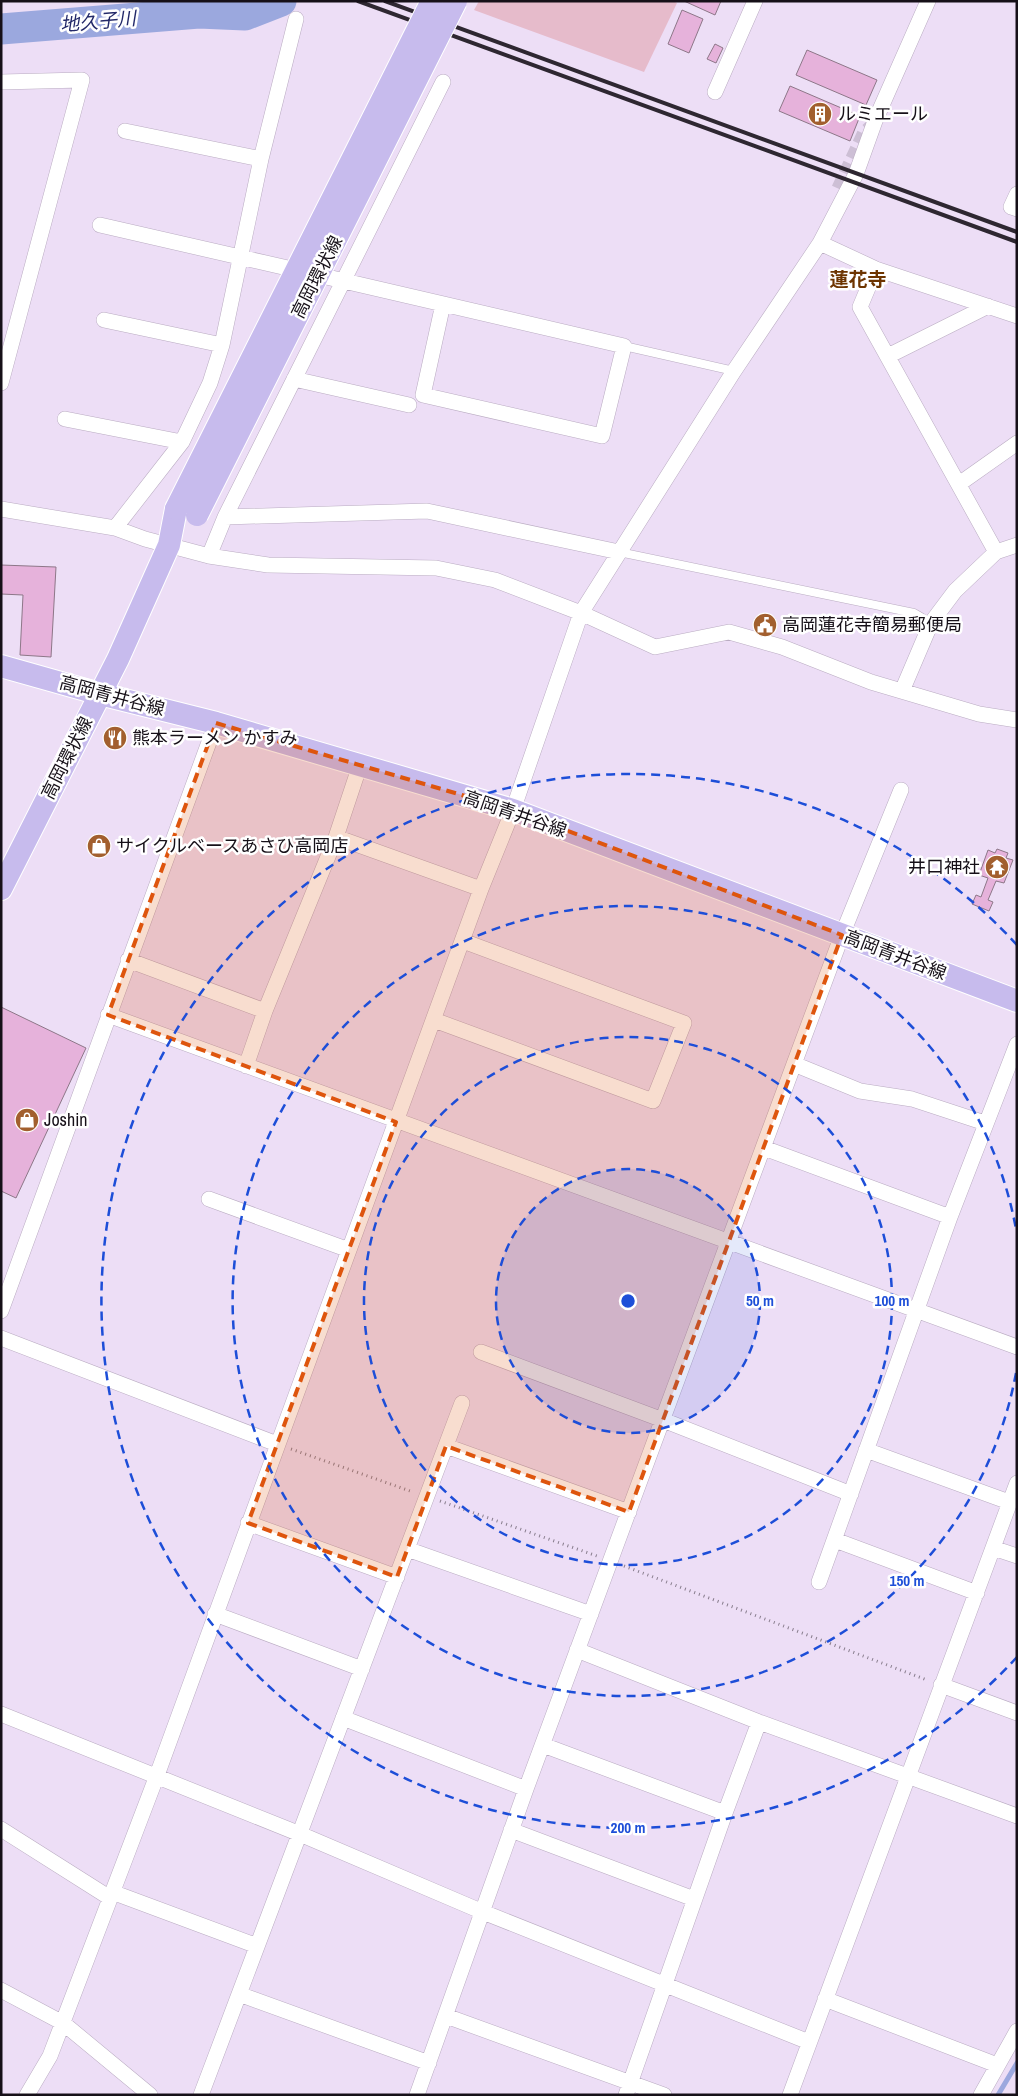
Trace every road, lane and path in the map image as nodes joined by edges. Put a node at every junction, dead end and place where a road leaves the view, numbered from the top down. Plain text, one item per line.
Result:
1 (432, 1) edge
2 (456, 1) edge
3 (756, 1) edge
4 (928, 1) edge
5 (296, 19) dead end
6 (1, 82) edge
7 (443, 82) dead end
8 (715, 92) dead end
9 (125, 131) dead end
10 (261, 159) junction
11 (1017, 194) edge
12 (1017, 209) edge
13 (100, 225) dead end
14 (820, 243) junction
15 (240, 257) junction
16 (876, 269) junction
17 (343, 280) junction
18 (443, 304) junction
19 (988, 306) junction
20 (1017, 316) edge
21 (104, 320) dead end
22 (222, 345) junction
23 (624, 346) junction
24 (888, 356) junction
25 (734, 371) junction
26 (294, 379) junction
27 (1, 383) edge
28 (409, 404) dead end
29 (65, 419) dead end
30 (182, 442) junction
31 (1017, 443) edge
32 (960, 484) junction
33 (1, 509) edge
34 (226, 517) junction
35 (115, 528) junction
36 (170, 545) junction
37 (1017, 545) edge
38 (619, 552) junction
39 (996, 552) junction
40 (209, 556) junction
41 (581, 613) junction
42 (931, 623) junction
43 (1, 666) edge
44 (902, 691) junction
45 (100, 694) junction
46 (1017, 720) edge
47 (216, 723) junction
48 (360, 765) junction
49 (901, 790) dead end
50 (513, 810) junction
51 (336, 837) junction
52 (1, 889) edge
53 (481, 889) junction
54 (842, 935) junction
55 (463, 941) junction
56 (128, 960) junction
57 (1017, 1001) edge
58 (266, 1011) junction
59 (108, 1016) junction
60 (434, 1020) junction
61 (1017, 1044) edge
62 (794, 1064) junction
63 (246, 1066) junction
64 (396, 1122) junction
65 (985, 1123) junction
66 (764, 1148) junction
67 (208, 1200) dead end
68 (950, 1217) junction
69 (728, 1242) junction
70 (349, 1250) junction
71 (918, 1310) junction
72 (1, 1311) edge
73 (1, 1338) edge
74 (1017, 1347) edge
75 (481, 1352) dead end
76 (462, 1403) dead end
77 (663, 1420) junction
78 (277, 1444) junction
79 (446, 1446) junction
80 (866, 1450) junction
81 (1017, 1483) edge
82 (851, 1494) junction
83 (1009, 1502) junction
84 (629, 1512) junction
85 (248, 1523) junction
86 (834, 1540) junction
87 (993, 1548) junction
88 (408, 1549) junction
89 (1017, 1556) edge
90 (396, 1578) junction
91 (819, 1582) dead end
92 (978, 1593) junction
93 (215, 1614) junction
94 (591, 1614) junction
95 (578, 1650) junction
96 (362, 1669) junction
97 (941, 1685) junction
98 (1017, 1713) edge
99 (1, 1714) edge
100 (343, 1718) junction
101 (759, 1722) junction
102 (543, 1745) junction
103 (908, 1777) junction
104 (156, 1778) junction
105 (526, 1789) junction
106 (725, 1813) junction
107 (1017, 1816) edge
108 (1, 1829) edge
109 (511, 1830) junction
110 (300, 1834) junction
111 (111, 1895) junction
112 (694, 1899) junction
113 (483, 1912) junction
114 (257, 1946) junction
115 (666, 1985) junction
116 (1, 1990) edge
117 (239, 1994) junction
118 (824, 1999) junction
119 (446, 2016) junction
120 (63, 2022) junction
121 (1017, 2031) edge
122 (809, 2042) junction
123 (429, 2063) junction
124 (997, 2065) junction
125 (628, 2089) edge
126 (794, 2093) edge
127 (27, 2095) edge
128 (150, 2095) edge
129 (201, 2095) edge
130 (417, 2095) edge
131 (664, 2095) edge
132 (981, 2095) edge

1 - 36 main road, 高岡環状線, bridge
2 - 36 main road, 高岡環状線, bridge
3 - 8 street
4 - 14 street
5 - 10 street
6 - 27 street
7 - 17 street
9 - 10 street
10 - 15 street
11 - 12 street
13 - 15 street
14 - 16 street
14 - 25 street
15 - 17 street
15 - 22 street
16 - 19 street
16 - 24 street
17 - 18 street
17 - 26 street
18 - 23 street
18 - 23 street
19 - 20 street
19 - 24 street
21 - 22 street
22 - 30 street
23 - 25 lane
24 - 32 street
25 - 38 street
26 - 28 street
26 - 34 street
29 - 30 street
30 - 35 street
31 - 32 street
32 - 39 street
33 - 35 street
34 - 38 street
34 - 40 street
35 - 36 street
36 - 40 street
36 - 45 main road, 高岡環状線
37 - 39 street
38 - 41 street
38 - 42 lane
39 - 42 street
40 - 41 street
41 - 44 street
41 - 50 street
42 - 44 street
43 - 45 main road, 高岡青井谷線
44 - 46 street
45 - 47 main road, 高岡青井谷線
45 - 52 main road, 高岡環状線
47 - 48 main road, 高岡青井谷線
47 - 56 street
48 - 50 main road, 高岡青井谷線
48 - 51 street
49 - 54 street
50 - 53 street
50 - 54 main road, 高岡青井谷線
51 - 53 street
51 - 58 street
53 - 55 street
54 - 57 main road, 高岡青井谷線
54 - 62 street
55 - 60 street
55 - 60 street
56 - 58 street
56 - 59 street
58 - 63 street
59 - 63 street
59 - 72 street
60 - 64 street
61 - 65 street
62 - 65 street
62 - 66 street
63 - 64 street
64 - 69 street
64 - 70 street
65 - 68 street
66 - 68 street
66 - 69 street
67 - 70 street
68 - 71 street
69 - 71 street
69 - 77 street
70 - 78 street
71 - 74 street
71 - 80 street
73 - 78 street
75 - 77 street
76 - 79 street
77 - 82 street
77 - 84 street
78 - 85 street
79 - 84 street
79 - 88 street
80 - 82 street
80 - 83 street
81 - 83 street
82 - 86 street
83 - 87 street
84 - 94 street
85 - 90 street
85 - 93 street
86 - 91 street
86 - 92 street
87 - 89 street
87 - 92 street
88 - 90 street
88 - 94 street
90 - 96 street
92 - 97 street
93 - 96 street
93 - 104 street
94 - 95 street
95 - 101 street
95 - 102 street
96 - 100 street
97 - 98 street
97 - 103 street
99 - 104 street
100 - 105 street
100 - 110 street
101 - 103 street
101 - 106 street
102 - 105 street
102 - 106 street
103 - 107 street
103 - 118 street
104 - 110 street
104 - 111 street
105 - 109 street
106 - 112 street
108 - 111 street
109 - 112 street
109 - 113 street
110 - 113 street
110 - 114 street
111 - 114 street
111 - 120 street
112 - 115 street
113 - 115 street
113 - 119 street
114 - 117 street
115 - 122 street
115 - 125 street
116 - 120 street
117 - 123 street
117 - 129 street
118 - 122 street
118 - 124 street
119 - 123 street
119 - 125 street
120 - 127 street
120 - 128 street
121 - 124 street
122 - 126 street
123 - 130 street
124 - 132 street
125 - 131 street

